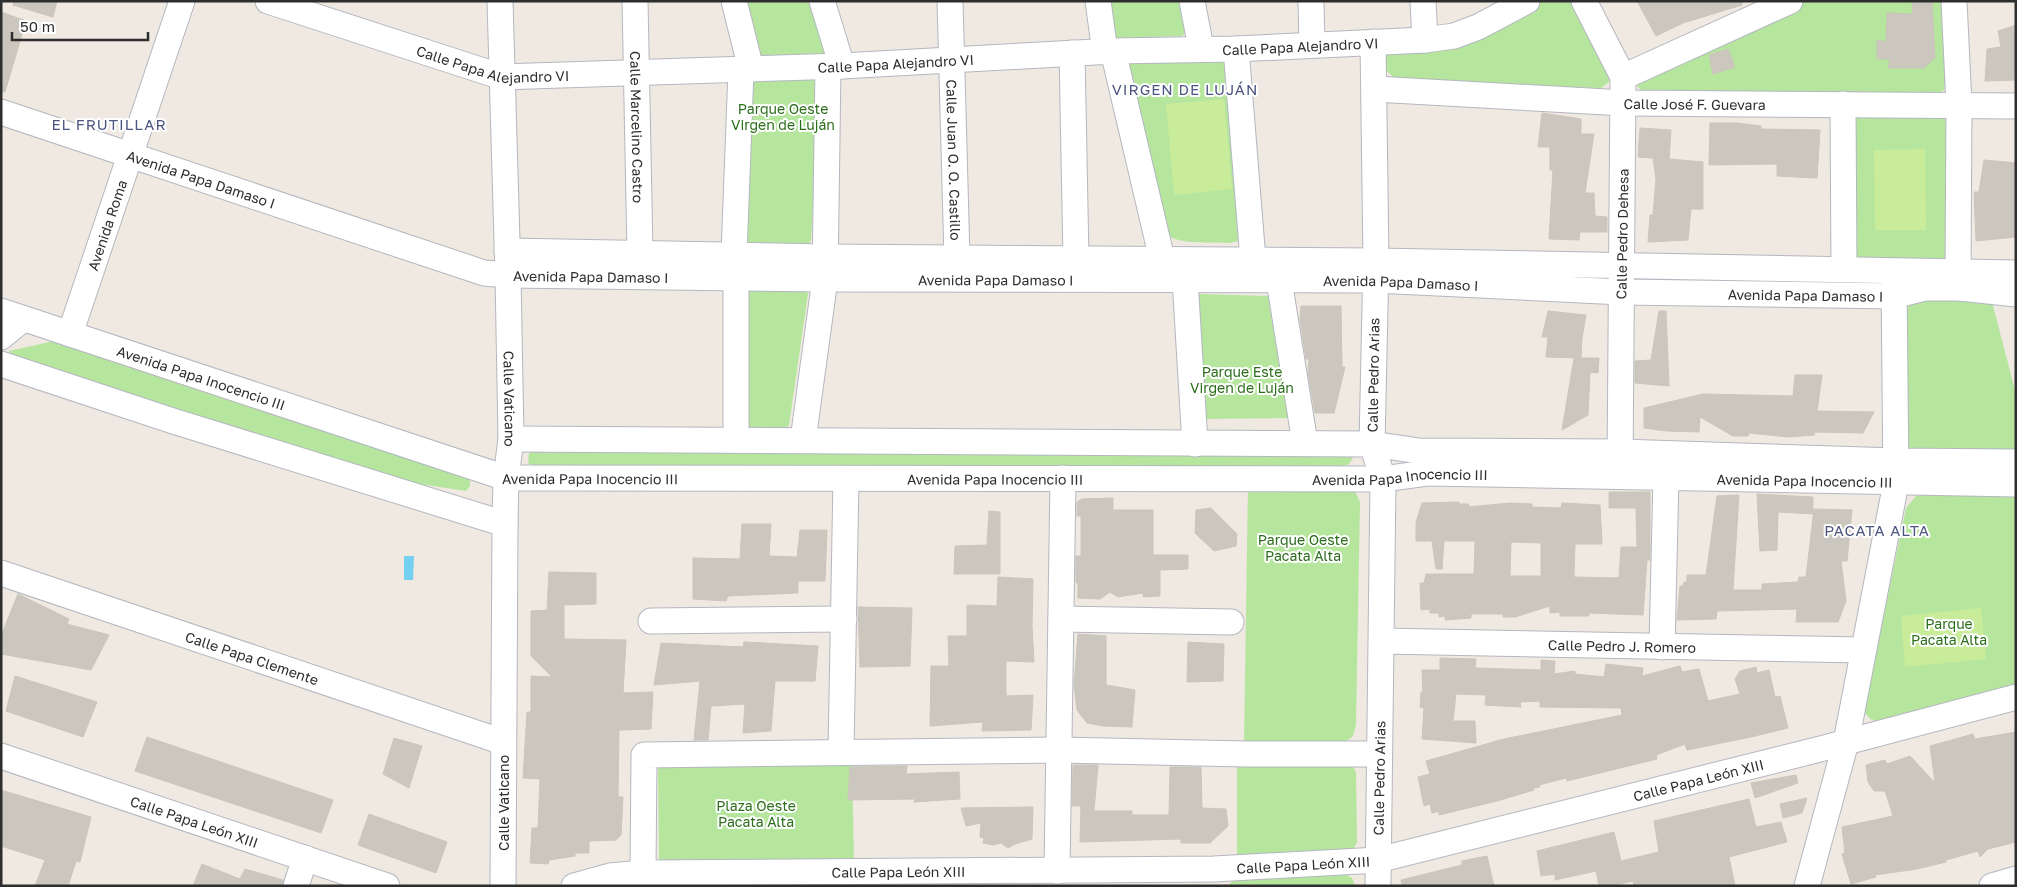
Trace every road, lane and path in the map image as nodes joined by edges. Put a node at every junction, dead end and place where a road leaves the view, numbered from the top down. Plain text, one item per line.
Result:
1 (182, 1) edge
2 (268, 1) edge
3 (500, 1) edge
4 (635, 1) edge
5 (734, 1) edge
6 (822, 1) edge
7 (950, 1) edge
8 (1098, 1) edge
9 (1192, 1) edge
10 (1310, 1) edge
11 (1423, 1) edge
12 (1527, 1) edge
13 (1584, 1) edge
14 (1790, 1) edge
15 (1954, 1) edge
16 (1425, 40) junction
17 (1373, 42) junction
18 (1312, 45) junction
19 (1201, 48) junction
20 (1236, 49) junction
21 (1109, 51) junction
22 (1072, 53) junction
23 (951, 60) junction
24 (835, 66) junction
25 (746, 69) junction
26 (636, 73) junction
27 (502, 77) junction
28 (1623, 77) junction
29 (1375, 89) junction
30 (1624, 103) junction
31 (1843, 104) junction
32 (1960, 105) junction
33 (2016, 106) edge
34 (1, 112) edge
35 (130, 155) junction
36 (640, 253) junction
37 (957, 258) junction
38 (1076, 259) junction
39 (1162, 259) junction
40 (1253, 260) junction
41 (508, 263) junction
42 (1622, 265) junction
43 (735, 266) junction
44 (826, 268) junction
45 (1376, 270) junction
46 (1844, 270) junction
47 (1894, 271) junction
48 (2016, 274) edge
49 (1185, 279) junction
50 (1278, 280) junction
51 (1959, 281) junction
52 (1622, 292) junction
53 (2016, 294) edge
54 (1894, 296) junction
55 (12, 315) edge
56 (70, 334) junction
57 (1, 337) edge
58 (1, 364) edge
59 (511, 439) junction
60 (736, 440) junction
61 (802, 440) junction
62 (1305, 443) junction
63 (1195, 444) junction
64 (1372, 444) junction
65 (2016, 462) edge
66 (1620, 465) junction
67 (1896, 472) junction
68 (506, 478) junction
69 (1063, 478) junction
70 (1666, 478) junction
71 (846, 479) junction
72 (1383, 479) junction
73 (2016, 484) edge
74 (505, 524) junction
75 (1, 573) edge
76 (844, 618) junction
77 (1061, 619) junction
78 (651, 621) dead end
79 (1231, 622) dead end
80 (1382, 641) junction
81 (1662, 647) junction
82 (1863, 650) junction
83 (2016, 697) edge
84 (503, 742) junction
85 (1846, 742) junction
86 (1059, 750) junction
87 (841, 752) junction
88 (1379, 754) junction
89 (1, 756) edge
90 (305, 858) junction
91 (1378, 860) junction
92 (1057, 871) junction
93 (643, 873) junction
94 (1214, 877) edge
95 (296, 886) edge
96 (387, 886) edge
97 (503, 886) edge
98 (574, 886) edge
99 (1378, 886) edge
100 (1807, 886) edge

1 - 35 street, Avenida Roma
2 - 27 street, Calle Papa Alejandro VI
3 - 27 street, Calle Vaticano
4 - 26 street, Calle Marcelino Castro
5 - 25 street
6 - 24 street
7 - 23 street, Calle Juan O. O. Castillo
8 - 21 street
9 - 19 street
10 - 18 street
11 - 16 street
12 - 16 street, Calle Papa Alejandro VI
13 - 28 street, Calle Pedro Dehesa
14 - 28 street
15 - 32 street
16 - 17 street, Calle Papa Alejandro VI
17 - 18 street, Calle Papa Alejandro VI
17 - 29 street, Calle Pedro Arias
18 - 20 street, Calle Papa Alejandro VI
19 - 20 street, Calle Papa Alejandro VI
19 - 21 street, Calle Papa Alejandro VI
20 - 40 street
21 - 22 street, Calle Papa Alejandro VI
21 - 39 street
22 - 23 street, Calle Papa Alejandro VI
22 - 38 street
23 - 24 street, Calle Papa Alejandro VI
23 - 37 street, Calle Juan O. O. Castillo
24 - 25 street, Calle Papa Alejandro VI
24 - 44 street
25 - 26 street, Calle Papa Alejandro VI
25 - 43 street
26 - 27 street, Calle Papa Alejandro VI
26 - 36 street, Calle Marcelino Castro
27 - 41 street, Calle Vaticano
28 - 30 street, Calle Pedro Dehesa
29 - 30 street, Calle José F. Guevara
29 - 45 street, Calle Pedro Arias
30 - 31 street, Calle José F. Guevara
30 - 42 street, Calle Pedro Dehesa
31 - 32 street, Calle José F. Guevara
31 - 46 street
32 - 33 street, Calle José F. Guevara
32 - 51 street
34 - 35 street, Avenida Papa Damaso I
35 - 41 street, Avenida Papa Damaso I
35 - 56 street, Avenida Roma
36 - 41 street, Avenida Papa Damaso I
36 - 43 street, Avenida Papa Damaso I
37 - 38 street, Avenida Papa Damaso I
37 - 44 street, Avenida Papa Damaso I
38 - 39 street, Avenida Papa Damaso I
39 - 40 street, Avenida Papa Damaso I
40 - 45 street, Avenida Papa Damaso I
41 - 43 street, Avenida Papa Damaso I
41 - 59 street, Calle Vaticano
42 - 45 street, Avenida Papa Damaso I
42 - 46 street, Avenida Papa Damaso I
42 - 52 street, Calle Pedro Dehesa
43 - 44 street, Avenida Papa Damaso I
43 - 60 street
44 - 49 street, Avenida Papa Damaso I
44 - 61 street
45 - 50 street, Avenida Papa Damaso I
45 - 52 street, Avenida Papa Damaso I
45 - 64 street, Calle Pedro Arias
46 - 47 street, Avenida Papa Damaso I
47 - 51 street, Avenida Papa Damaso I
47 - 54 street
48 - 51 street, Avenida Papa Damaso I
49 - 50 street, Avenida Papa Damaso I
49 - 63 street
50 - 62 street
51 - 53 street, Avenida Papa Damaso I
51 - 54 street, Avenida Papa Damaso I
52 - 54 street, Avenida Papa Damaso I
52 - 66 street, Calle Pedro Dehesa
54 - 67 street
55 - 56 street, Avenida Papa Inocencio III
55 - 57 street
56 - 68 street, Avenida Papa Inocencio III
58 - 74 street
59 - 60 street, Avenida Papa Inocencio III
59 - 68 street, Calle Vaticano
60 - 61 street, Avenida Papa Inocencio III
61 - 63 street, Avenida Papa Inocencio III
62 - 63 street, Avenida Papa Inocencio III
62 - 64 street, Avenida Papa Inocencio III
64 - 66 street, Avenida Papa Inocencio III
64 - 72 street, Calle Pedro Arias
65 - 67 street, Avenida Papa Inocencio III
66 - 67 street, Avenida Papa Inocencio III
66 - 70 street, Avenida Papa Inocencio III
66 - 72 street, Avenida Papa Inocencio III
67 - 70 street, Avenida Papa Inocencio III
67 - 73 street, Avenida Papa Inocencio III
67 - 82 street
68 - 71 street, Avenida Papa Inocencio III
68 - 74 street, Calle Vaticano
69 - 71 street, Avenida Papa Inocencio III
69 - 72 street, Avenida Papa Inocencio III
69 - 77 street
70 - 81 street
71 - 76 street
72 - 80 street, Calle Pedro Arias
74 - 84 street, Calle Vaticano
75 - 84 street, Calle Papa Clemente
76 - 78 street
76 - 87 street
77 - 79 street
77 - 86 street
80 - 81 street, Calle Pedro J. Romero
80 - 88 street, Calle Pedro Arias
81 - 82 street, Calle Pedro J. Romero
82 - 85 street
83 - 85 street, Calle Papa León XIII
84 - 97 street, Calle Vaticano
85 - 91 street, Calle Papa León XIII
85 - 100 street
86 - 87 street
86 - 88 street
86 - 92 street
87 - 93 street
88 - 91 street, Calle Pedro Arias
89 - 90 street, Calle Papa León XIII
90 - 95 street
90 - 96 street, Calle Papa León XIII
91 - 94 street, Calle Papa León XIII
91 - 99 street, Calle Pedro Arias
92 - 93 street, Calle Papa León XIII
92 - 94 street, Calle Papa León XIII
93 - 98 street, Calle Papa León XIII

